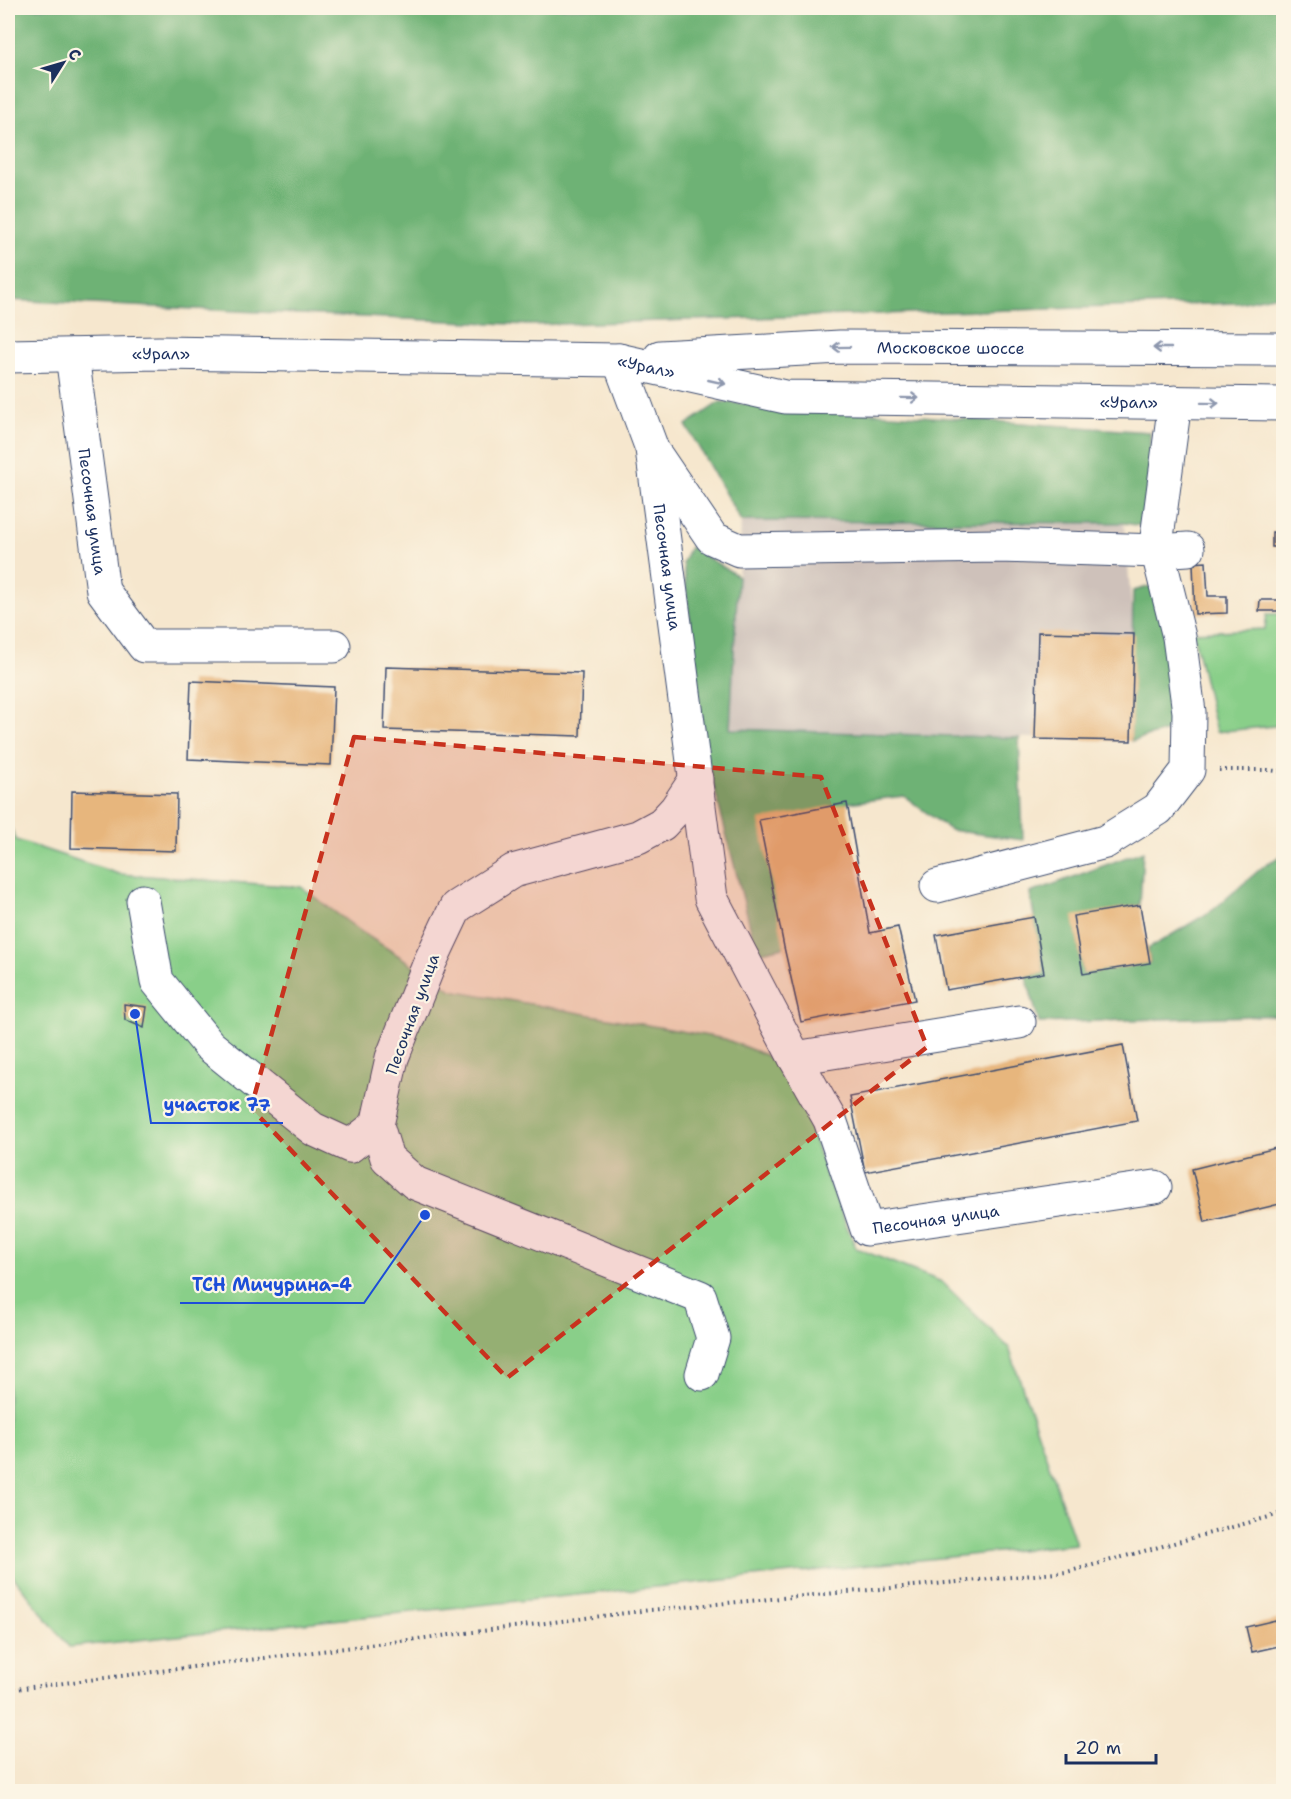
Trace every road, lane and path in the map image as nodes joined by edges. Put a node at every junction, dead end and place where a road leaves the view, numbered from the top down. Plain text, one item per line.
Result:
1 (1284, 349) edge
2 (72, 355) junction
3 (8, 356) edge
4 (619, 360) junction
5 (1175, 402) junction
6 (1284, 404) edge
7 (652, 449) junction
8 (1173, 550) junction
9 (334, 646) dead end
10 (1188, 770) junction
11 (1284, 772) edge
12 (696, 779) junction
13 (937, 886) dead end
14 (143, 901) dead end
15 (1019, 1022) dead end
16 (795, 1058) junction
17 (377, 1125) junction
18 (1155, 1187) dead end
19 (702, 1374) dead end
20 (1284, 1513) edge
21 (8, 1690) edge

1 -> 4 main road, Московское шоссе
2 - 3 main road, «Урал»
2 - 4 main road, «Урал»
2 - 9 main road, Песочная улица
4 -> 5 main road, «Урал»
4 - 7 main road, Песочная улица
5 -> 6 main road, «Урал»
5 - 8 main road
7 - 8 main road
7 - 12 main road, Песочная улица
8 - 10 main road
10 - 11 path
10 - 13 main road
12 - 16 main road, Песочная улица
12 - 17 main road, Песочная улица
14 - 17 main road
15 - 16 main road
16 - 18 main road, Песочная улица
17 - 19 main road, Песочная улица
20 - 21 path

